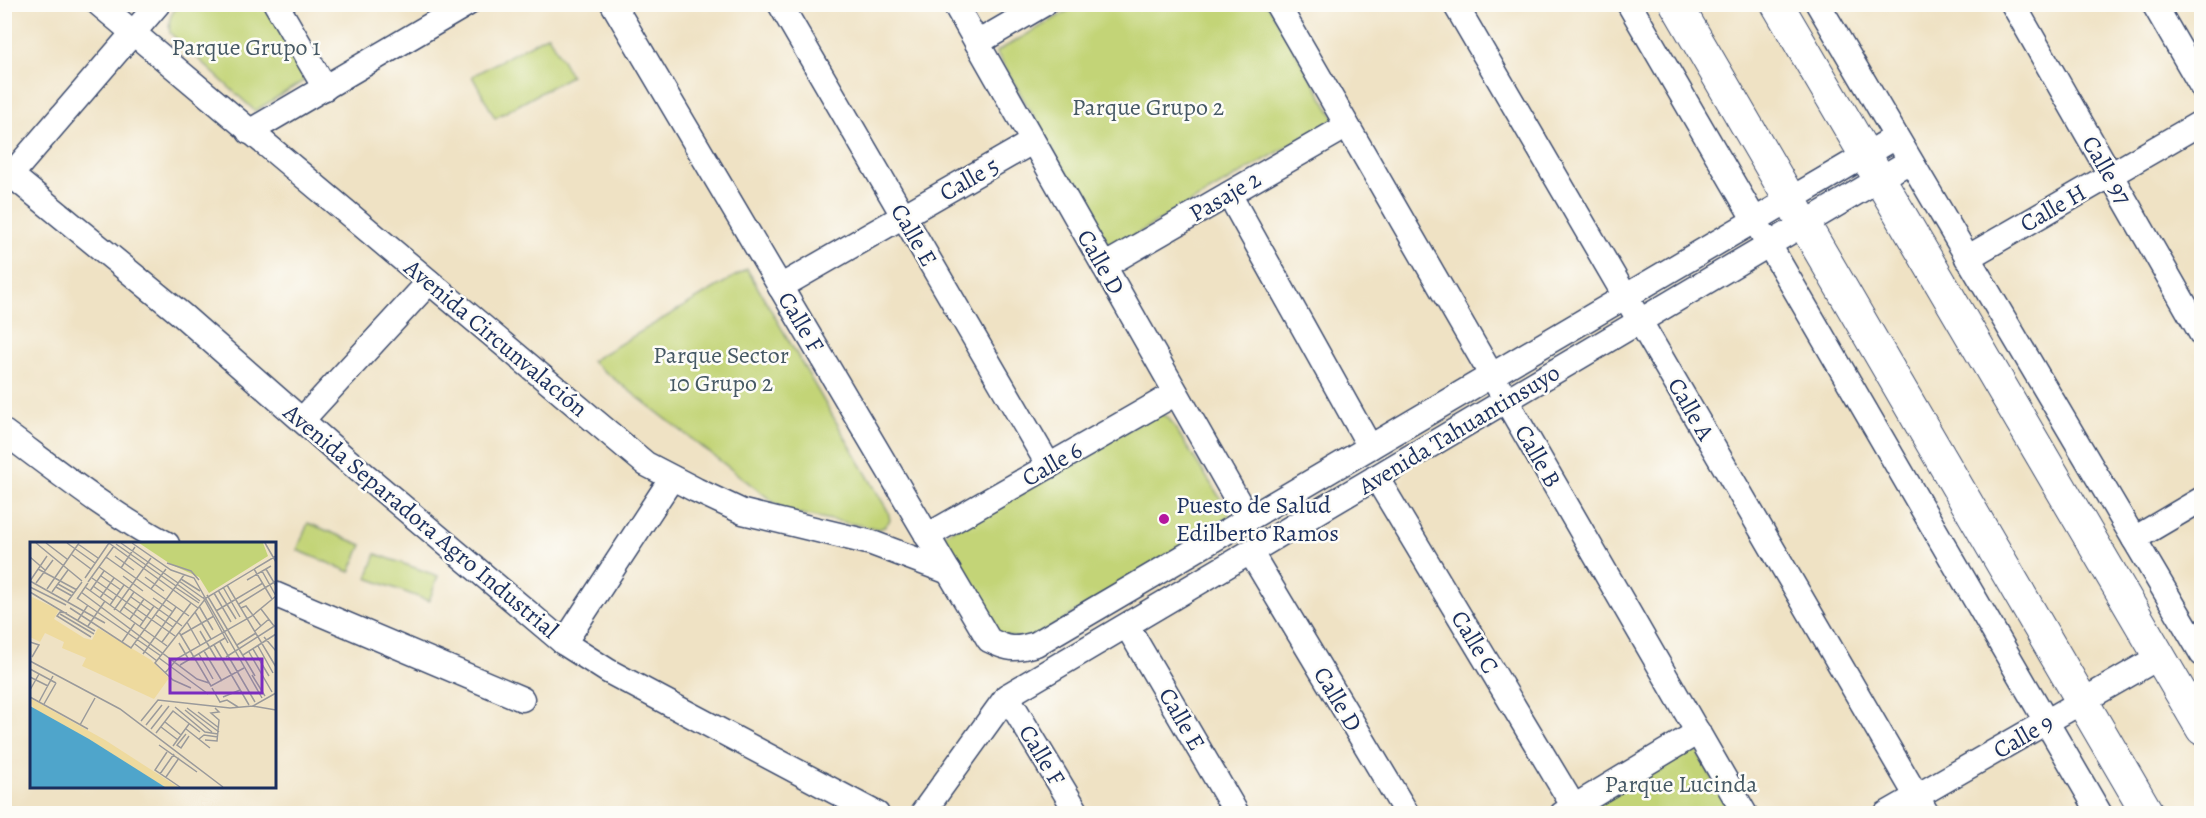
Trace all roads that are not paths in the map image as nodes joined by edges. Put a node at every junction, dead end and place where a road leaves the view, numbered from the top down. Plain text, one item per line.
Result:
1 (99, 4) edge
2 (158, 4) edge
3 (276, 4) edge
4 (613, 4) edge
5 (780, 4) edge
6 (955, 4) edge
7 (1044, 4) edge
8 (1277, 4) edge
9 (1455, 4) edge
10 (1629, 4) edge
11 (1676, 4) edge
12 (1777, 4) edge
13 (1818, 4) edge
14 (2013, 4) edge
15 (2154, 4) edge
16 (457, 7) edge
17 (132, 34) junction
18 (977, 43) junction
19 (2202, 87) edge
20 (325, 88) junction
21 (2202, 122) edge
22 (1347, 126) junction
23 (249, 132) junction
24 (1896, 137) junction
25 (1032, 142) junction
26 (1910, 161) junction
27 (1872, 167) junction
28 (7, 175) edge
29 (2110, 175) junction
30 (1229, 194) junction
31 (1796, 211) junction
32 (903, 216) junction
33 (1754, 220) junction
34 (1768, 244) junction
35 (1967, 258) junction
36 (1104, 266) junction
37 (429, 282) junction
38 (780, 287) junction
39 (1626, 297) junction
40 (1640, 321) junction
41 (2202, 335) edge
42 (1491, 375) junction
43 (1176, 393) junction
44 (1506, 401) junction
45 (302, 420) junction
46 (4, 432) edge
47 (1370, 447) junction
48 (1049, 466) junction
49 (1376, 477) junction
50 (672, 478) junction
51 (2202, 499) edge
52 (1248, 519) junction
53 (927, 536) junction
54 (2134, 539) junction
55 (165, 542) edge
56 (1251, 553) junction
57 (949, 572) junction
58 (276, 595) edge
59 (1127, 626) junction
60 (989, 640) joint
61 (564, 643) junction
62 (2202, 654) edge
63 (2159, 657) junction
64 (1006, 696) junction
65 (522, 699) dead end
66 (2082, 702) junction
67 (2046, 722) junction
68 (2202, 729) edge
69 (1698, 732) junction
70 (1922, 805) edge
71 (1568, 810) edge
72 (877, 813) edge
73 (922, 813) edge
74 (1078, 813) edge
75 (1237, 813) edge
76 (1407, 813) edge
77 (1744, 813) edge
78 (1886, 813) edge
79 (2100, 813) edge
80 (2148, 813) edge

1 - 17 street, Avenida Circunvalación
2 - 17 street
3 - 20 street
4 - 38 street, Calle F
5 - 32 street, Calle E
6 - 18 street, Calle D
7 - 18 street
8 - 22 street, Calle B
9 - 39 street, Calle A
10 - 33 street
11 - 31 main road
12 - 27 main road
13 - 24 street
14 - 29 street, Calle 97
15 - 19 street
16 - 20 street
17 - 23 street, Avenida Circunvalación
17 - 28 street
18 - 25 street, Calle D
20 - 23 street
21 - 29 street, Calle H
22 - 30 street, Pasaje 2
22 - 42 street, Calle B
23 - 37 street, Avenida Circunvalación
24 - 26 street
24 - 27 street, Avenida Tahuantinsuyo
25 - 32 street, Calle 5
25 - 36 street, Calle D
26 - 27 street, Avenida Tahuantinsuyo
26 - 35 street
27 - 31 street, Avenida Tahuantinsuyo
27 - 63 main road
28 - 45 street, Avenida Separadora Agro Industrial
29 - 35 street, Calle H
29 - 41 street, Calle 97
30 - 36 street, Pasaje 2
30 - 47 street
31 - 33 street, Avenida Tahuantinsuyo
31 - 34 street, Avenida Tahuantinsuyo
31 - 66 main road
32 - 38 street, Calle 5
32 - 48 street, Calle E
33 - 34 street
33 - 39 street, Avenida Tahuantinsuyo
34 - 40 street, Avenida Tahuantinsuyo
34 - 67 street
35 - 54 street
36 - 43 street, Calle D
37 - 45 street
37 - 50 street, Avenida Circunvalación
38 - 53 street, Calle F
39 - 40 street, Calle A
39 - 42 street, Avenida Tahuantinsuyo
40 - 44 street, Avenida Tahuantinsuyo
40 - 70 street, Calle A
42 - 44 street, Calle B
42 - 47 street, Avenida Tahuantinsuyo
43 - 48 street, Calle 6
43 - 52 street, Calle D
44 - 49 street, Avenida Tahuantinsuyo
44 - 69 street, Calle B
45 - 61 street, Avenida Separadora Agro Industrial
46 - 55 street
47 - 52 street, Avenida Tahuantinsuyo
48 - 53 street, Calle 6
49 - 56 street, Avenida Tahuantinsuyo
49 - 71 street, Calle C
50 - 57 street, Avenida Circunvalación
50 - 61 street
51 - 54 street
52 - 60 street, Avenida Tahuantinsuyo
53 - 57 street, Calle F
54 - 62 street
56 - 59 street, Avenida Tahuantinsuyo
56 - 76 street, Calle D
57 - 60 street, Calle F
58 - 65 street
59 - 64 street, Avenida Tahuantinsuyo
59 - 75 street, Calle E
61 - 72 street, Avenida Separadora Agro Industrial
63 - 66 street, Calle 9
63 - 68 main road
64 - 73 street
64 - 74 street, Calle F
66 - 67 street, Calle 9
66 - 80 main road
67 - 70 street, Calle 9
67 - 79 street
69 - 71 street
69 - 77 street, Calle B
70 - 78 street, Calle 9

